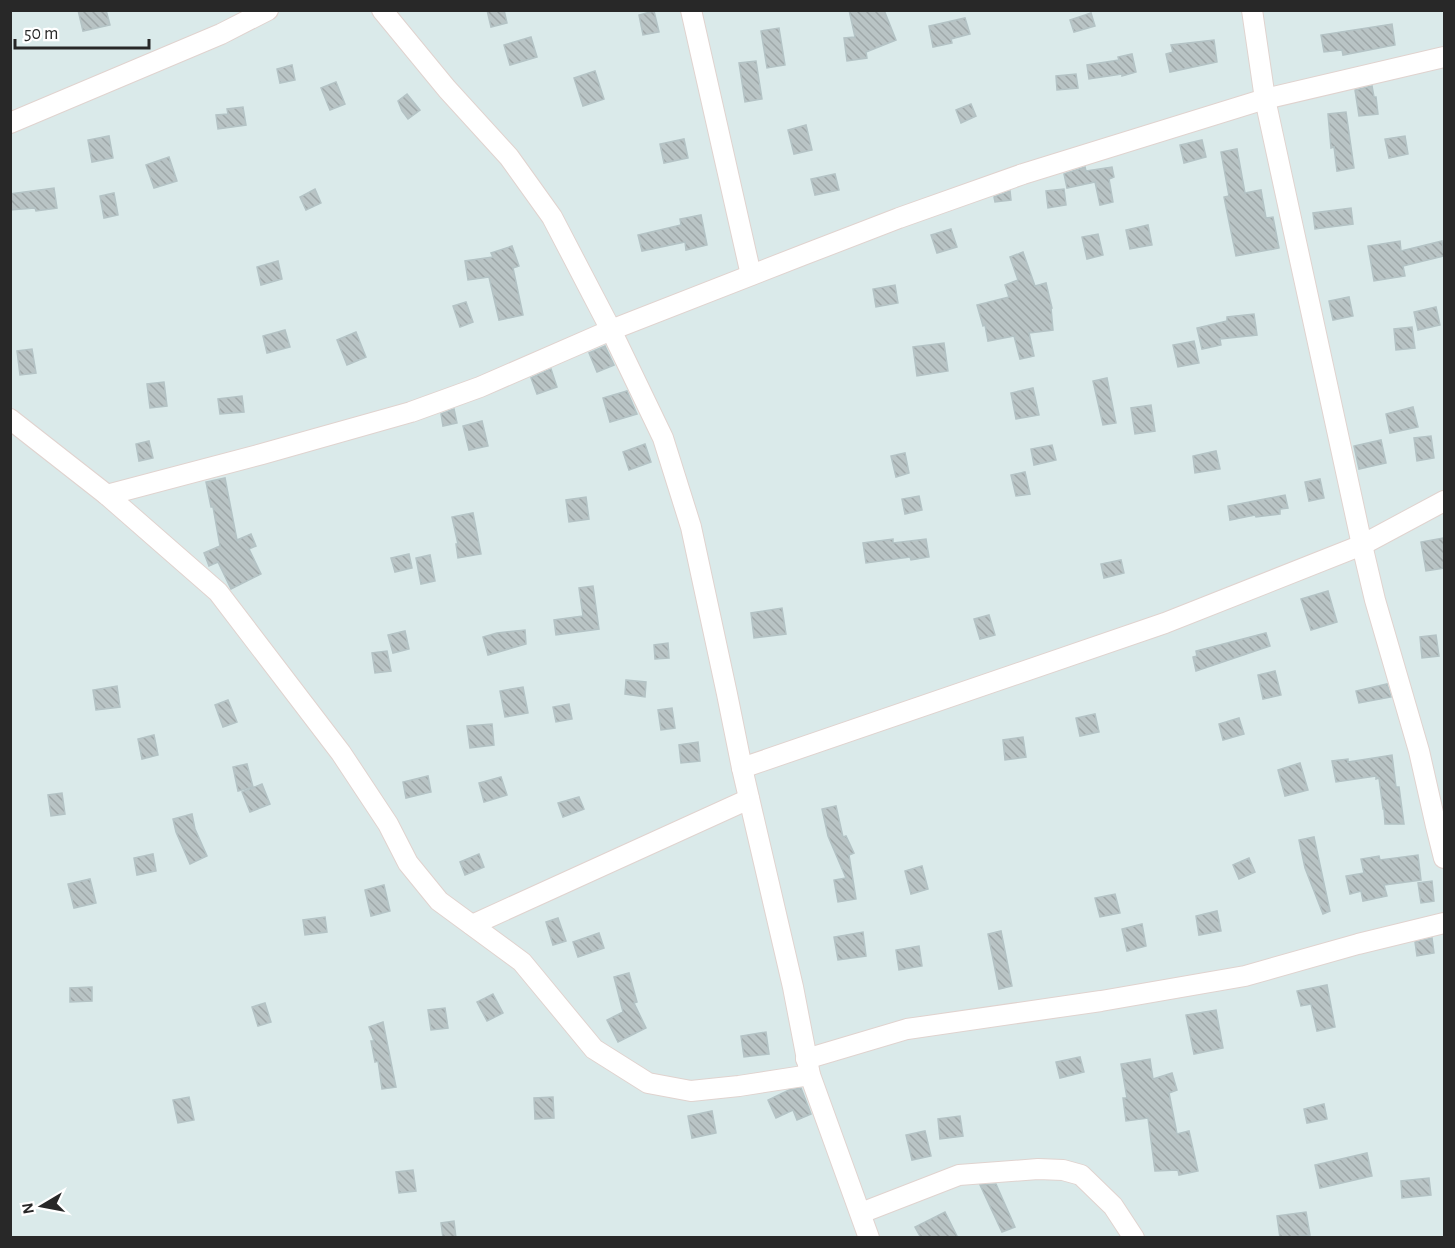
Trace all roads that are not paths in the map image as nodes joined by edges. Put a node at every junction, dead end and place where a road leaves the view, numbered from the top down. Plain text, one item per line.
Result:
1 (268, 10) edge
2 (382, 10) edge
3 (691, 10) edge
4 (1252, 10) edge
5 (1444, 57) edge
6 (1265, 99) junction
7 (10, 123) edge
8 (751, 275) junction
9 (611, 330) junction
10 (10, 419) edge
11 (107, 495) junction
12 (1444, 501) edge
13 (1362, 545) junction
14 (742, 768) junction
15 (749, 800) junction
16 (1444, 858) edge
17 (1444, 923) edge
18 (472, 925) junction
19 (808, 1067) junction
20 (861, 1213) junction
21 (869, 1238) edge
22 (1134, 1238) edge

1 - 7 street
2 - 9 street
3 - 8 street
4 - 6 street
5 - 6 street
6 - 8 street
6 - 13 street
8 - 9 street
9 - 11 street
9 - 14 street
10 - 11 street
11 - 18 street
12 - 13 street
13 - 14 street
13 - 16 street
14 - 15 street
15 - 18 street
15 - 19 street
17 - 19 street
18 - 19 street
19 - 20 street
20 - 21 street
20 - 22 street

